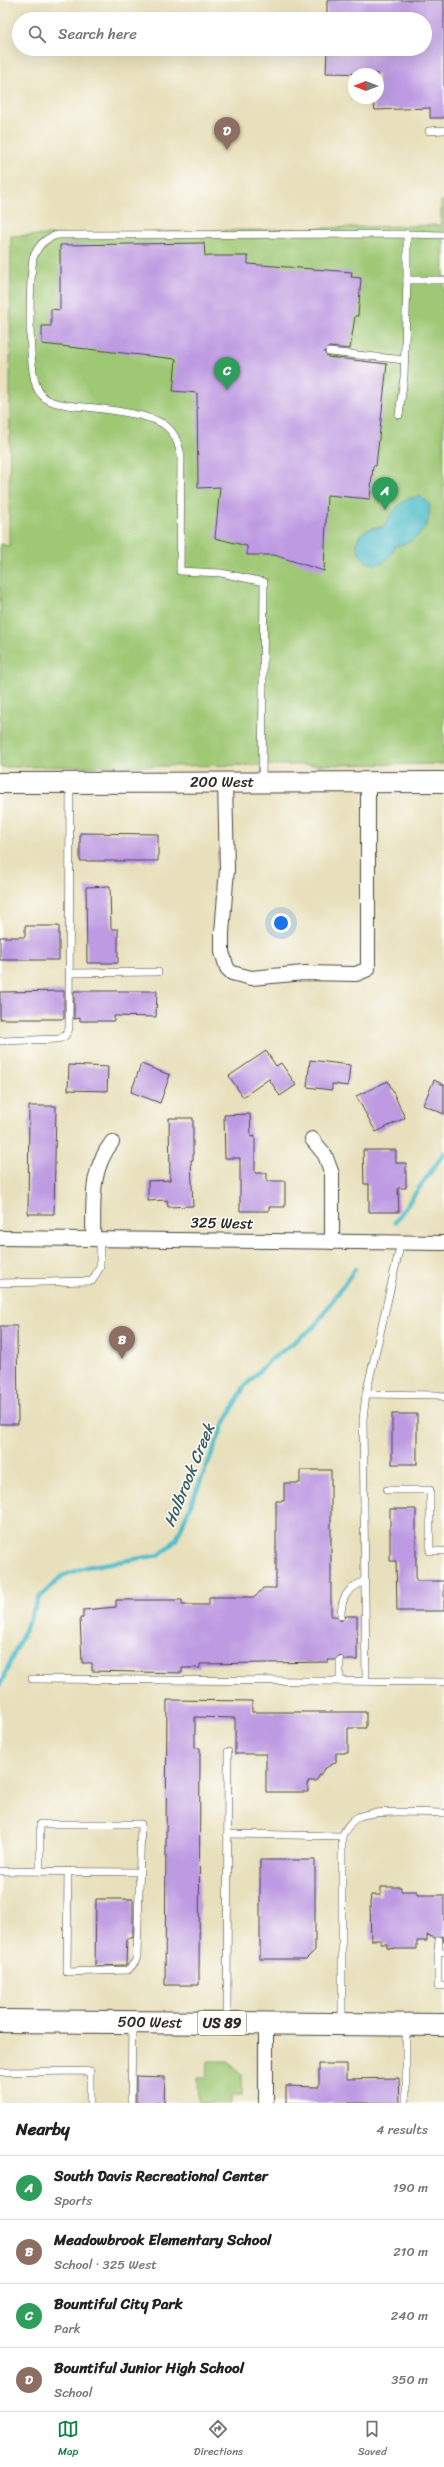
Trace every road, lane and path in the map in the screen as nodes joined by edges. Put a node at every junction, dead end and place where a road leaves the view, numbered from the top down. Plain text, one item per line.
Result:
1 (444, 130) edge
2 (429, 131) dead end
3 (407, 234) junction
4 (444, 235) edge
5 (407, 280) junction
6 (444, 280) edge
7 (329, 352) dead end
8 (405, 360) junction
9 (399, 415) dead end
10 (70, 782) junction
11 (225, 782) junction
12 (262, 782) junction
13 (368, 782) junction
14 (444, 782) edge
15 (0, 783) edge
16 (70, 972) junction
17 (158, 972) dead end
18 (0, 1041) edge
19 (312, 1139) dead end
20 (112, 1142) dead end
21 (0, 1238) edge
22 (97, 1239) junction
23 (332, 1242) junction
24 (401, 1242) junction
25 (444, 1243) edge
26 (0, 1283) edge
27 (366, 1394) junction
28 (444, 1397) edge
29 (387, 1490) dead end
30 (444, 1551) edge
31 (364, 1581) junction
32 (341, 1616) dead end
33 (340, 1660) dead end
34 (32, 1679) dead end
35 (340, 1681) junction
36 (366, 1681) junction
37 (444, 1682) edge
38 (228, 1752) dead end
39 (444, 1813) edge
40 (228, 1834) junction
41 (342, 1836) junction
42 (0, 1871) edge
43 (40, 1871) junction
44 (68, 1871) junction
45 (140, 1872) junction
46 (439, 1940) dead end
47 (441, 1952) edge
48 (444, 1986) edge
49 (0, 2021) edge
50 (132, 2022) junction
51 (227, 2023) junction
52 (266, 2024) junction
53 (342, 2024) junction
54 (406, 2025) junction
55 (444, 2025) edge
56 (0, 2072) edge
57 (90, 2103) edge
58 (131, 2103) edge
59 (266, 2103) edge
60 (406, 2103) edge

1 - 2 lane
3 - 4 lane
3 - 5 lane
3 - 12 lane
5 - 6 lane
5 - 8 lane
7 - 8 lane
8 - 9 lane
10 - 11 main road, 200 West
10 - 15 main road, 200 West
10 - 16 lane
11 - 12 main road, 200 West
11 - 13 street
12 - 13 main road, 200 West
13 - 14 main road, 200 West
16 - 17 lane
16 - 18 lane
19 - 23 street
20 - 22 street
21 - 22 street, 325 West
22 - 23 street, 325 West
22 - 26 lane
23 - 24 street, 325 West
24 - 25 street, 325 West
24 - 27 lane
27 - 28 lane
27 - 31 lane
29 - 30 lane
31 - 32 lane
31 - 36 lane
33 - 35 lane
34 - 35 lane
35 - 36 lane
36 - 37 lane
38 - 40 lane
39 - 41 lane
40 - 41 lane
40 - 51 lane
41 - 53 lane
42 - 43 lane
43 - 44 lane
43 - 45 lane
44 - 45 lane
44 - 45 lane
46 - 47 lane
47 - 48 lane
49 - 50 main road, 500 West / US 89
50 - 51 main road, 500 West / US 89
50 - 58 lane
51 - 52 main road, 500 West / US 89
52 - 53 main road, 500 West / US 89
52 - 59 street
53 - 54 main road, 500 West / US 89
54 - 55 main road, 500 West / US 89
54 - 60 lane
56 - 57 lane

